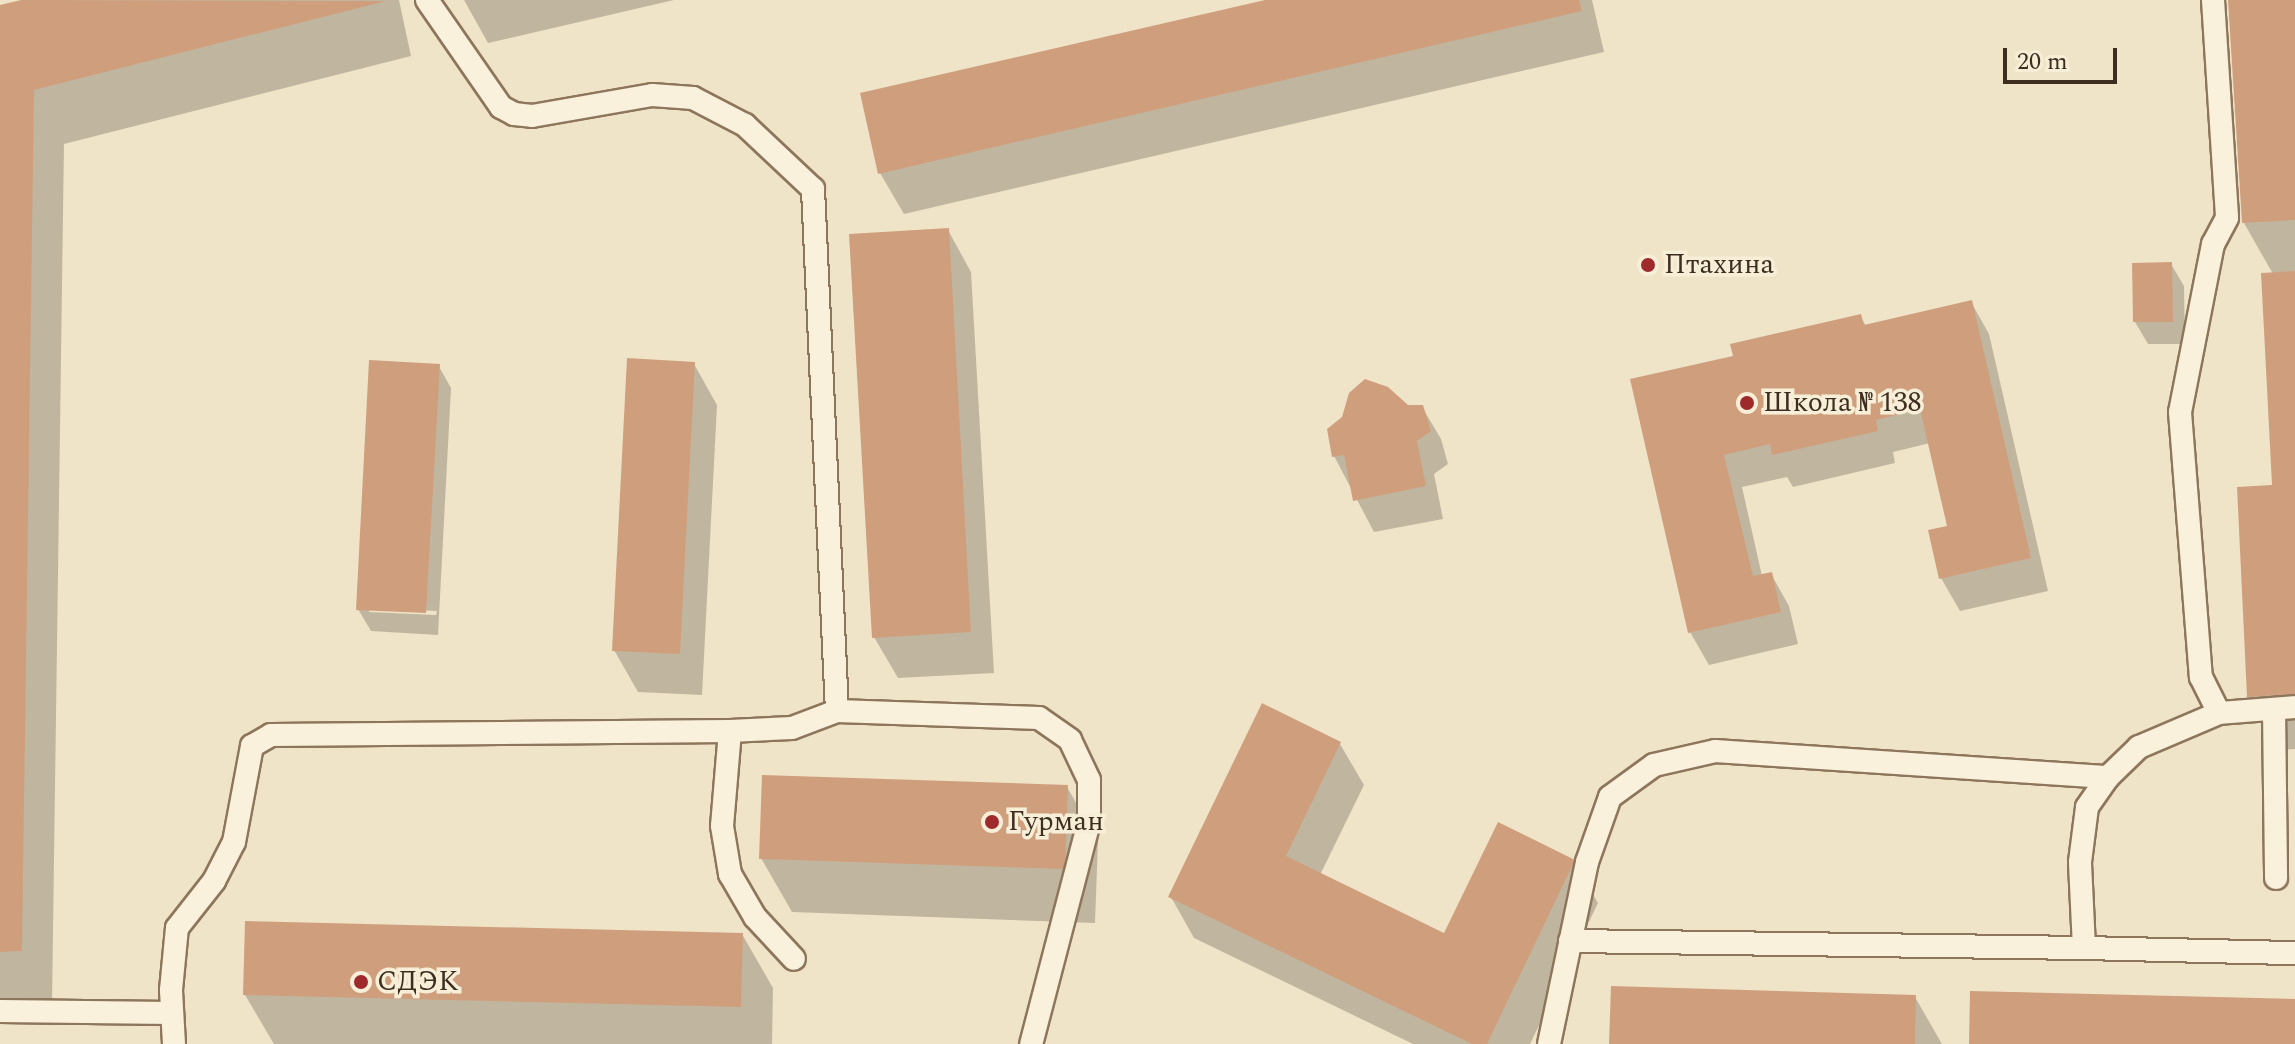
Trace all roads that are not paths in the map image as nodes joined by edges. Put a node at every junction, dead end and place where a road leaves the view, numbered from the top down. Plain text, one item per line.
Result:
1 (427, 0) edge
2 (2213, 0) edge
3 (2285, 708) edge
4 (837, 711) junction
5 (2219, 713) junction
6 (730, 731) junction
7 (2108, 777) junction
8 (2276, 878) dead end
9 (1570, 941) junction
10 (2084, 948) junction
11 (2295, 953) edge
12 (794, 959) dead end
13 (0, 1011) edge
14 (171, 1013) junction
15 (174, 1044) edge
16 (1031, 1044) edge
17 (1549, 1044) edge

1 - 4 lane
2 - 5 lane
3 - 5 lane
3 - 8 lane
4 - 6 lane
4 - 16 lane
5 - 7 lane
6 - 12 lane
6 - 14 lane
7 - 9 lane
7 - 10 lane
9 - 10 lane
9 - 17 lane
10 - 11 lane
13 - 14 lane
14 - 15 lane

